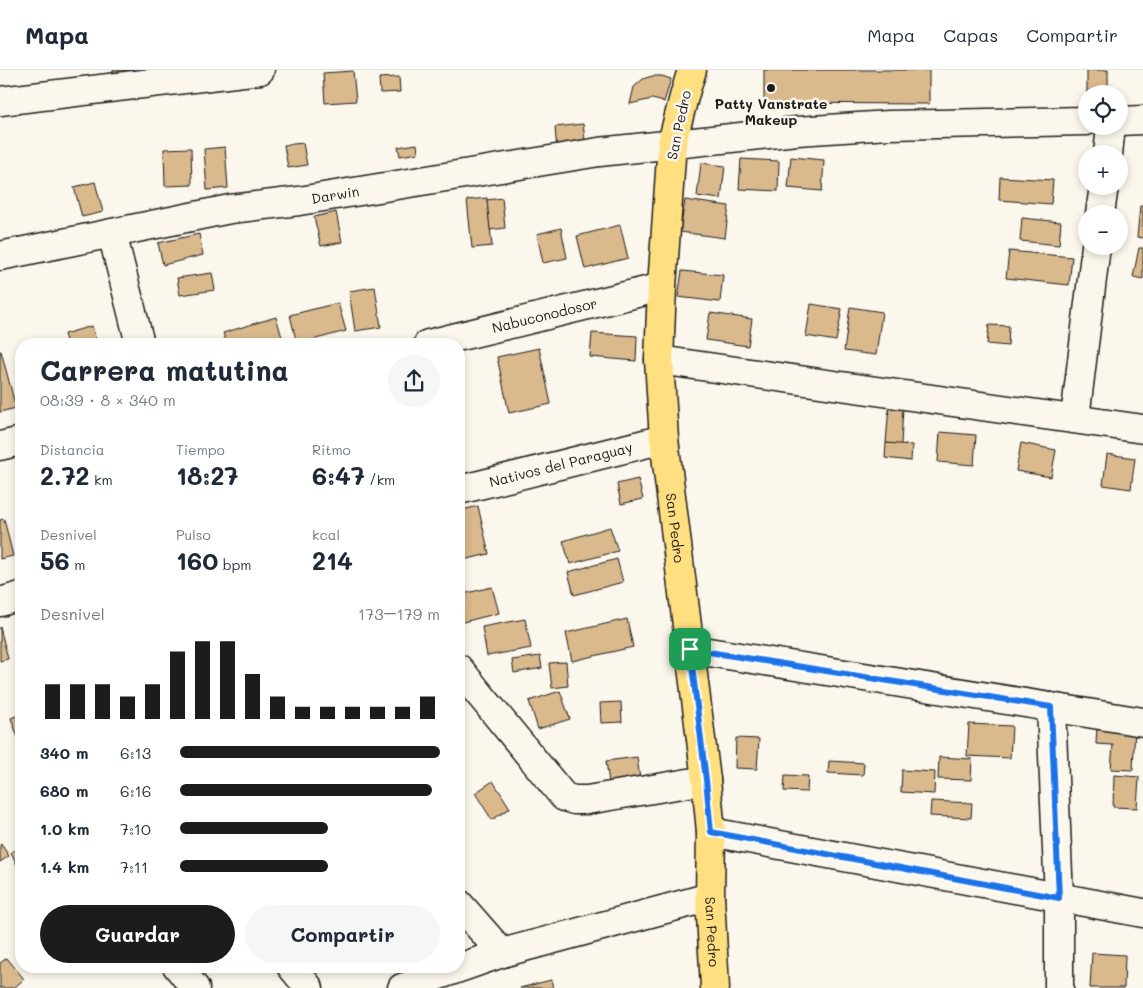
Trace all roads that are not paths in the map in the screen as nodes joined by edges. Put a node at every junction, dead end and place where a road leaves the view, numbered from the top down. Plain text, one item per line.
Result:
1 (260, 70) edge
2 (692, 70) edge
3 (0, 101) edge
4 (1143, 120) edge
5 (1078, 121) edge
6 (1128, 121) edge
7 (672, 143) junction
8 (112, 233) junction
9 (1095, 255) edge
10 (0, 256) edge
11 (662, 287) junction
12 (138, 338) edge
13 (453, 338) edge
14 (659, 360) junction
15 (1075, 418) junction
16 (1143, 429) edge
17 (664, 439) junction
18 (15, 442) edge
19 (0, 446) edge
20 (465, 489) edge
21 (15, 598) edge
22 (0, 602) edge
23 (690, 649) junction
24 (465, 676) edge
25 (1051, 707) junction
26 (1143, 722) edge
27 (706, 780) junction
28 (711, 832) junction
29 (710, 898) junction
30 (1059, 898) junction
31 (465, 911) edge
32 (1143, 913) edge
33 (502, 953) junction
34 (465, 966) edge
35 (183, 973) edge
36 (297, 973) edge
37 (445, 973) edge
38 (195, 988) edge
39 (309, 988) edge
40 (402, 988) edge
41 (715, 988) edge
42 (1059, 988) edge

1 - 3 street
2 - 7 main road, San Pedro
4 - 6 street
5 - 7 street, Darwin
7 - 8 street, Darwin
7 - 11 main road, San Pedro
8 - 10 street, Darwin
8 - 12 street
9 - 15 street
11 - 13 street, Nabuconodosor
11 - 14 main road, San Pedro
14 - 15 street
14 - 17 main road, San Pedro
15 - 16 street
17 - 20 street, Nativos del Paraguay
17 - 23 main road, San Pedro
18 - 19 street
21 - 22 street
23 - 25 street
23 - 27 main road, San Pedro
24 - 27 street
25 - 26 street
25 - 30 street
27 - 28 main road, San Pedro
28 - 29 main road, San Pedro
28 - 30 street
29 - 33 street
29 - 41 main road, San Pedro
30 - 32 street
30 - 42 street
31 - 33 street
33 - 34 street
35 - 38 street
36 - 39 street
37 - 40 street

